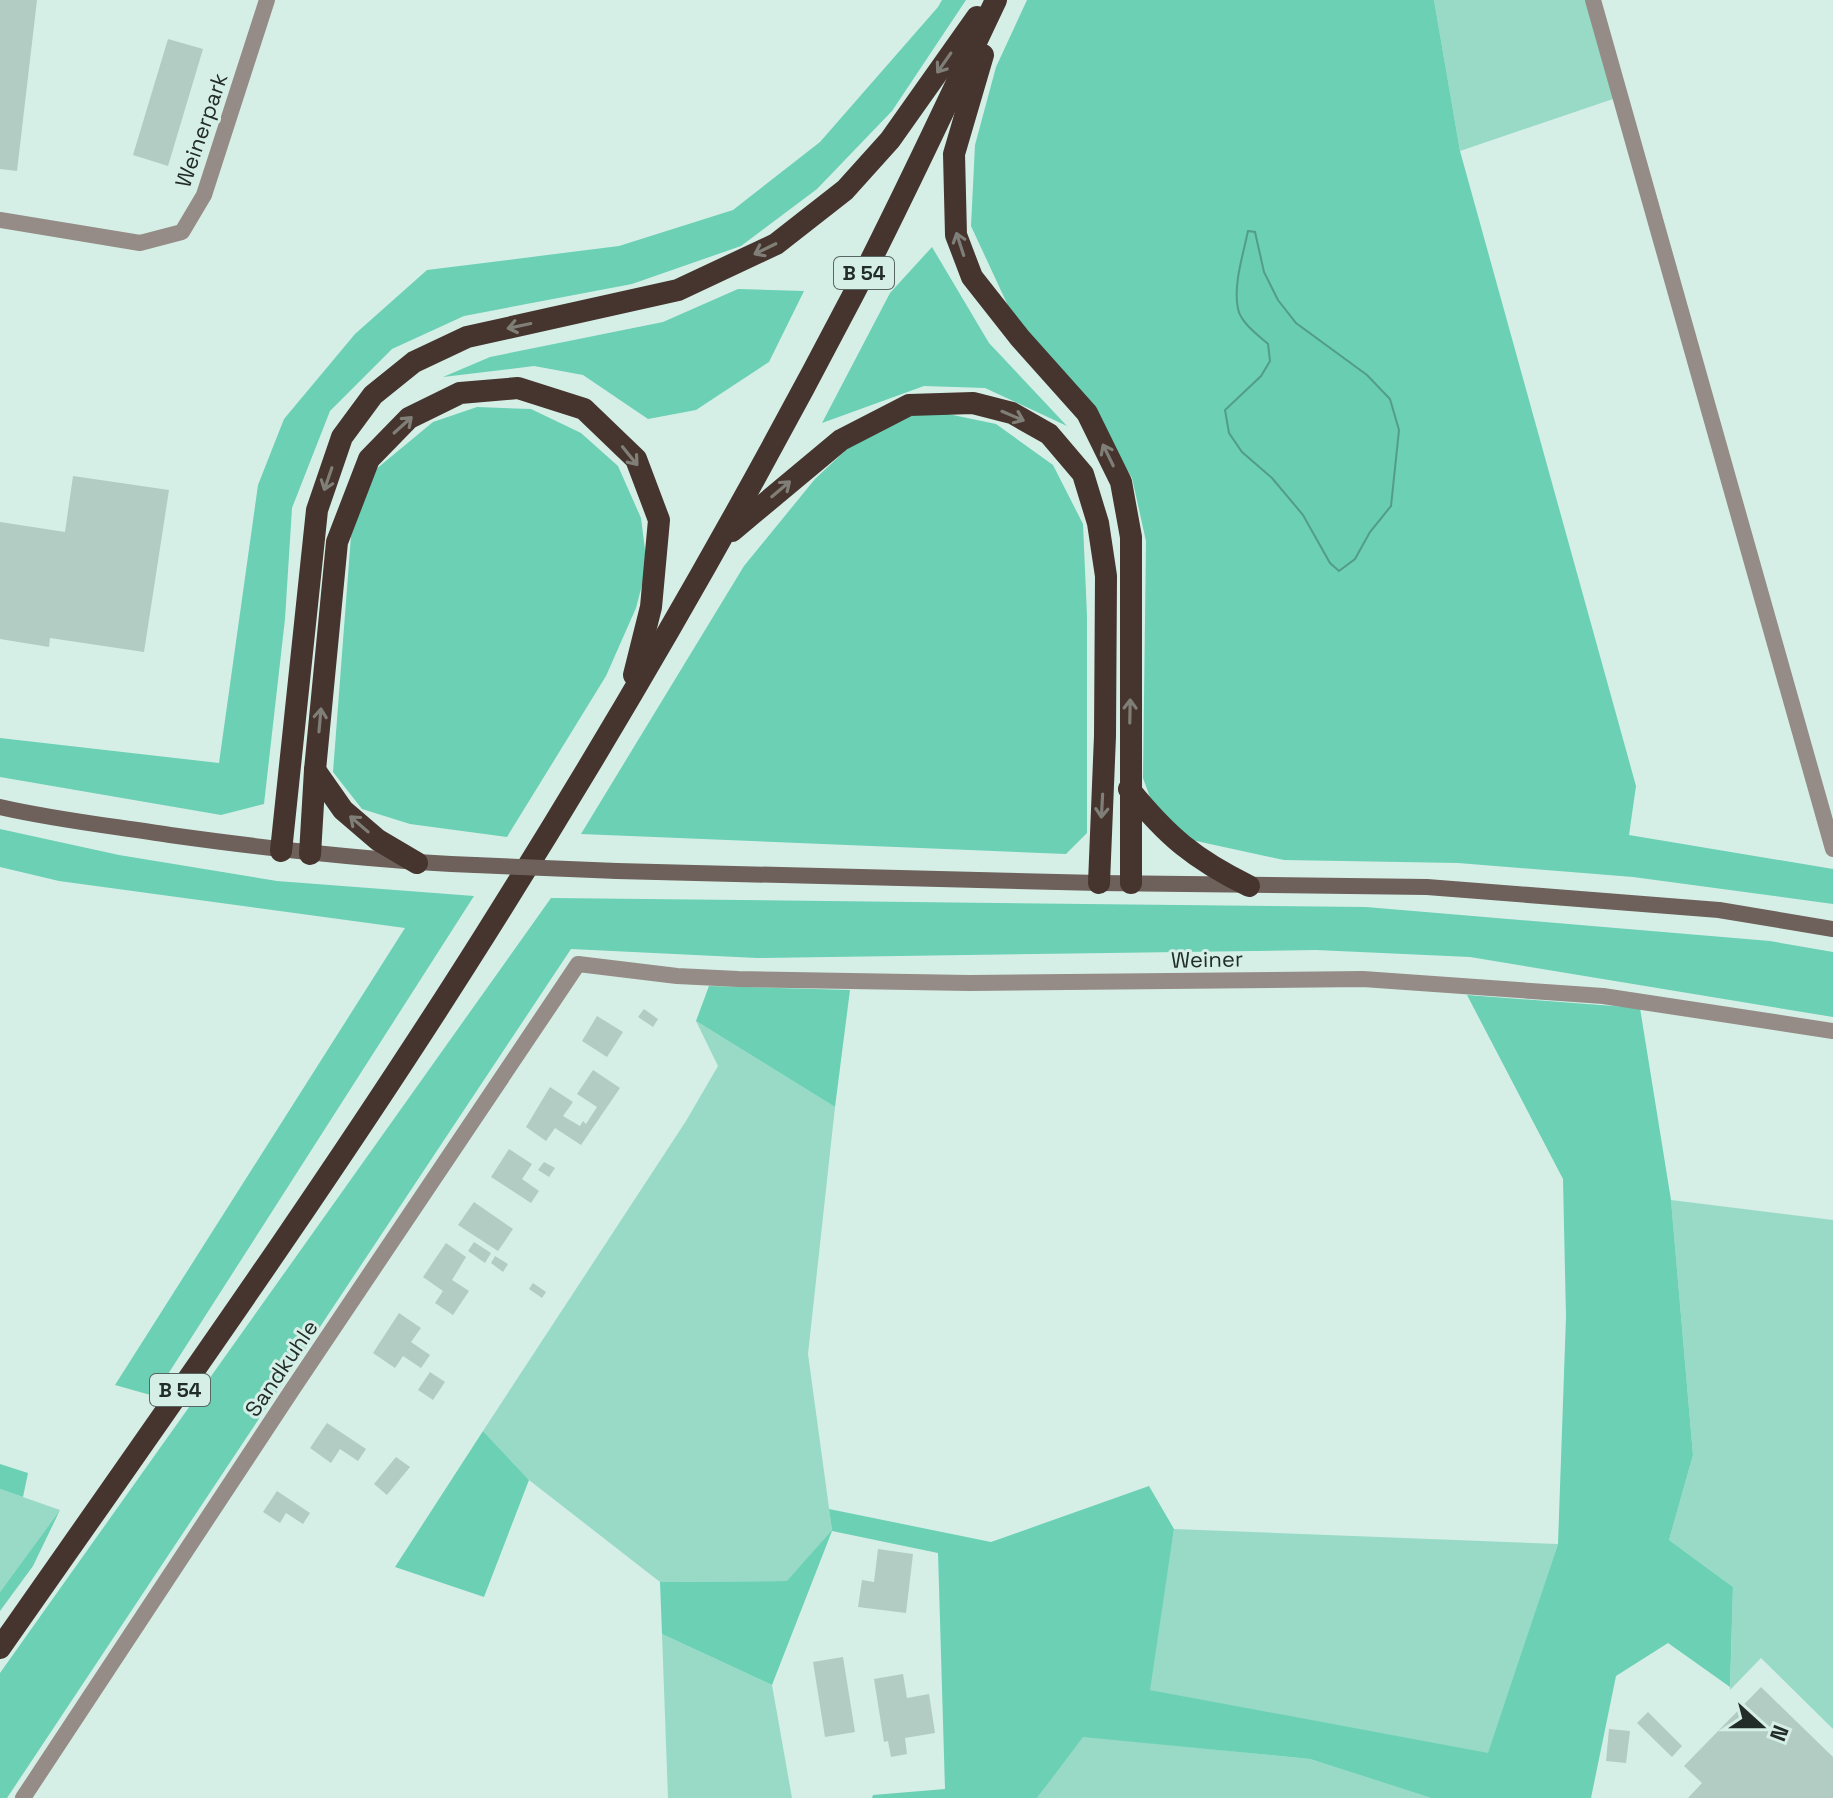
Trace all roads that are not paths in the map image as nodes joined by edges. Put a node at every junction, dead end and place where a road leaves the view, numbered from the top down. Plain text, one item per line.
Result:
1 (267, 0) edge
2 (989, 0) edge
3 (998, 0) edge
4 (1593, 0) edge
5 (0, 220) edge
6 (722, 539) junction
7 (628, 699) junction
8 (315, 770) junction
9 (1129, 789) junction
10 (0, 807) edge
11 (1833, 849) edge
12 (281, 851) junction
13 (310, 854) junction
14 (417, 863) junction
15 (1099, 883) junction
16 (1131, 883) junction
17 (1249, 886) junction
18 (1833, 929) edge
19 (578, 964) joint
20 (1833, 1031) edge
21 (0, 1648) edge
22 (23, 1798) edge

1 - 5 street, Weinerpark
2 -> 12 highway
3 - 6 highway, B 54
9 -> 3 highway
4 - 11 street
6 - 7 highway, B 54
6 -> 15 highway
8 -> 7 highway
7 - 21 highway, B 54
8 - 13 highway
14 -> 8 highway
9 - 16 highway
9 - 17 highway
10 - 12 main road
12 - 13 main road
13 - 14 main road
14 - 15 main road, bridge
15 - 16 main road
16 - 17 main road
17 - 18 main road
19 - 20 street, Weiner
19 - 22 street, Sandkuhle

